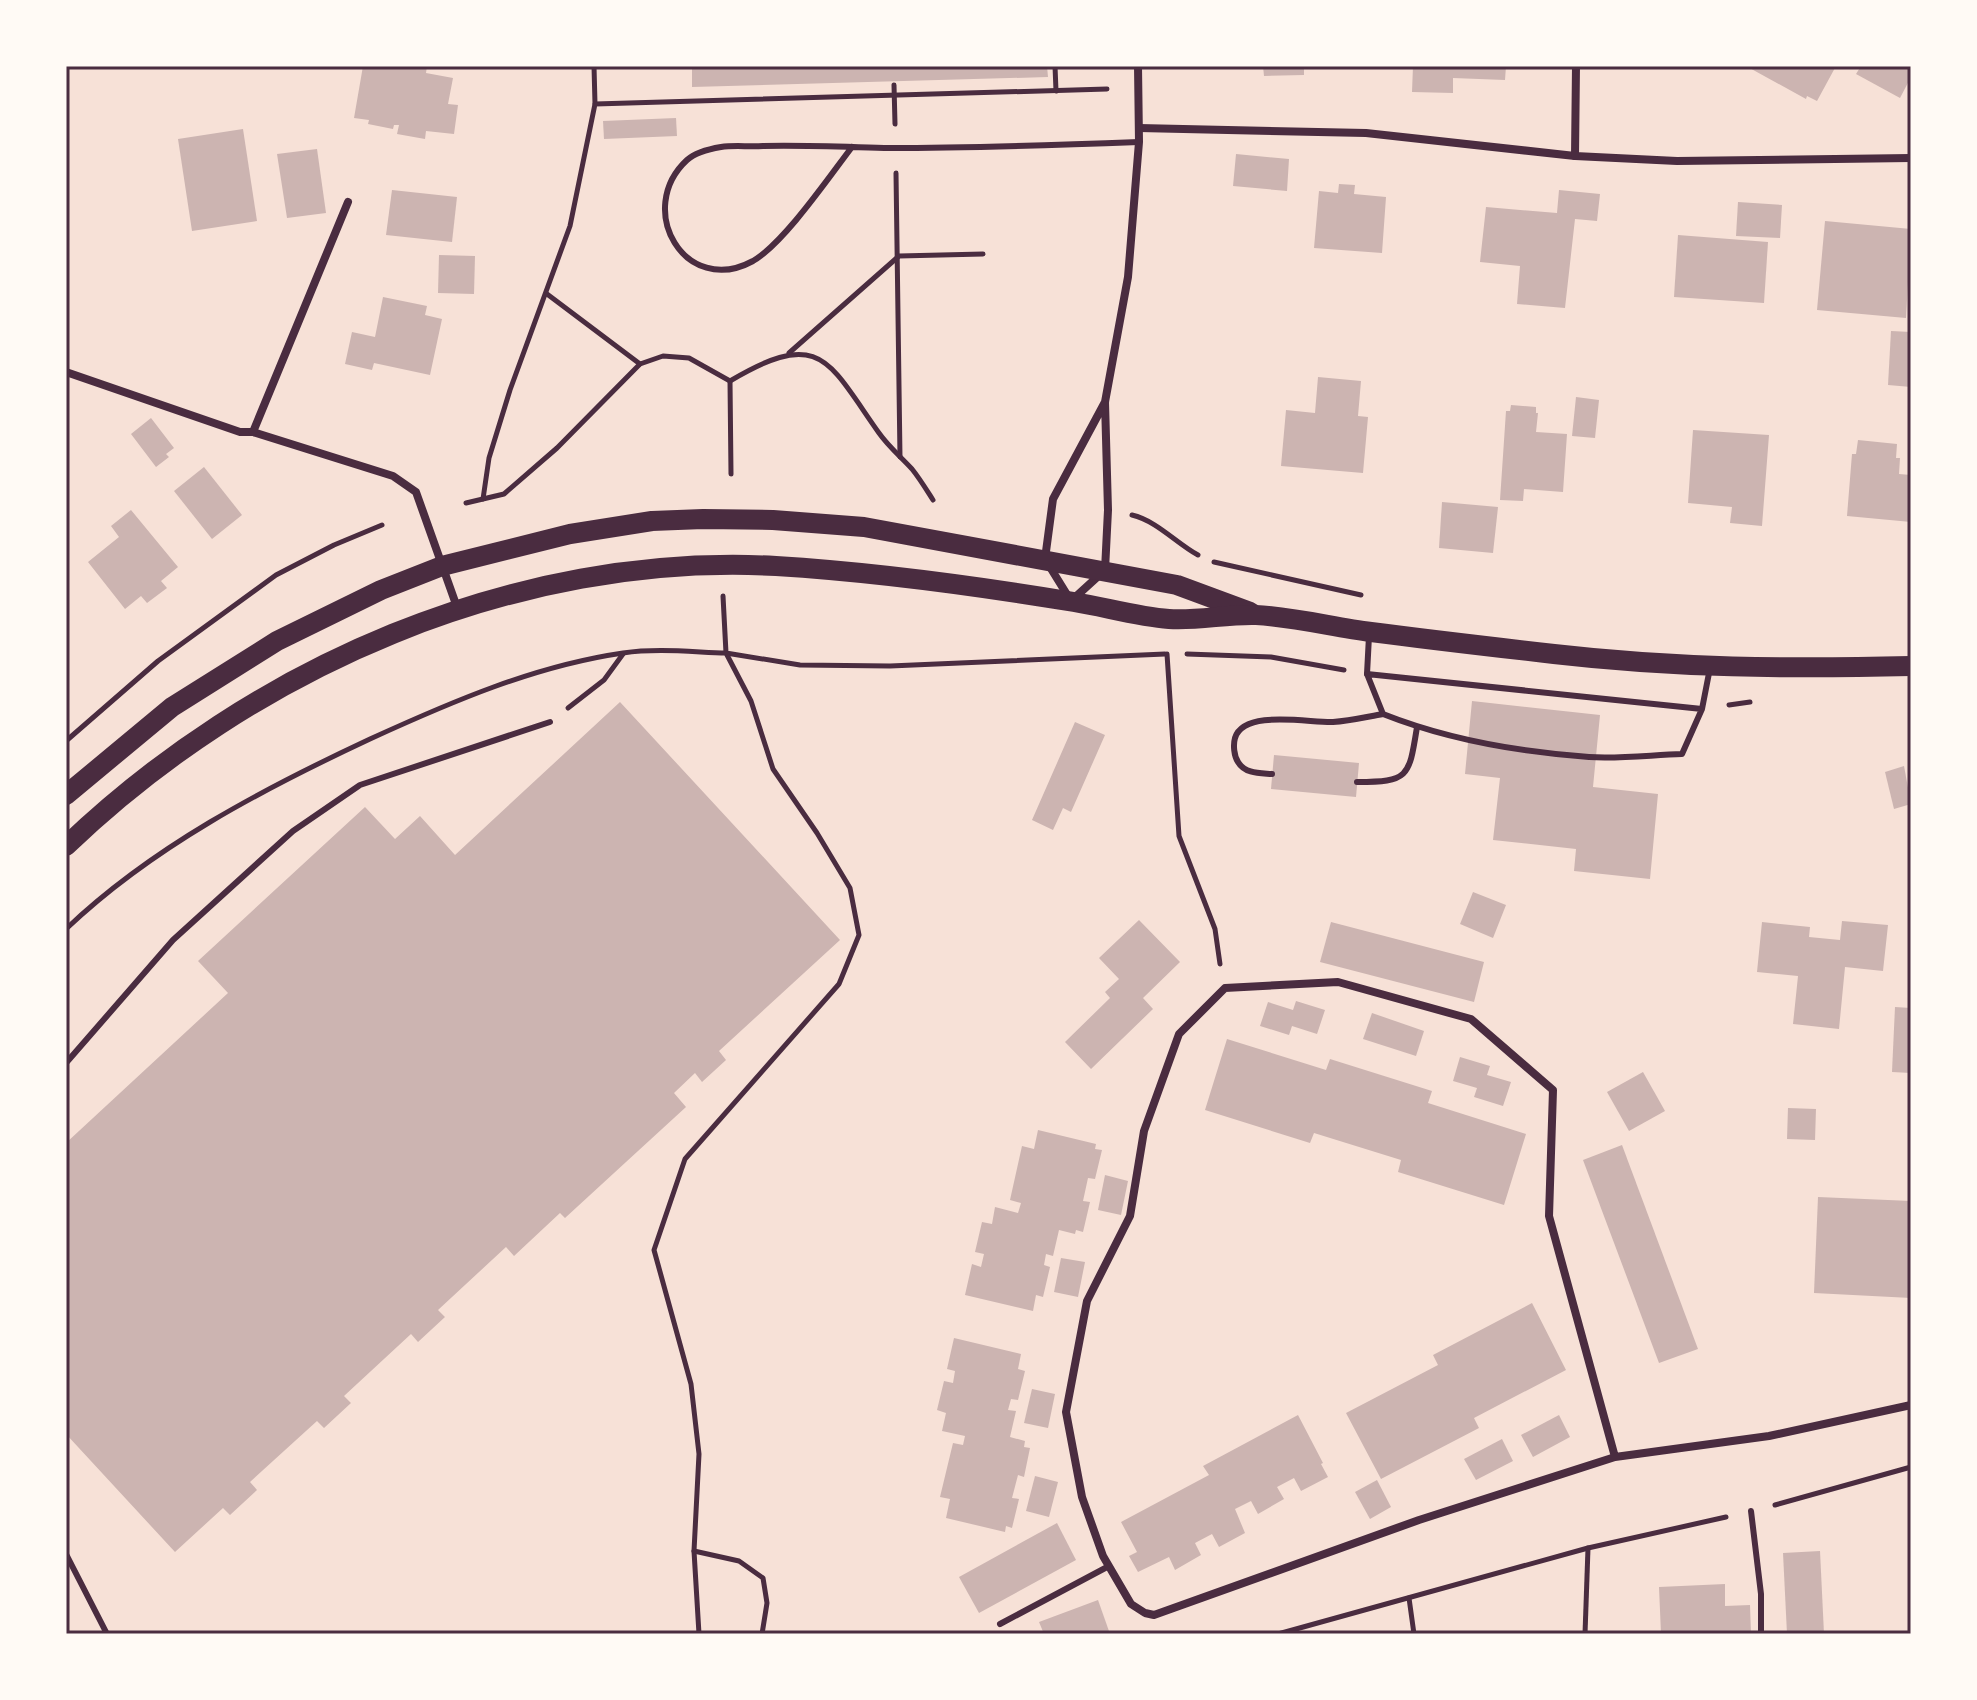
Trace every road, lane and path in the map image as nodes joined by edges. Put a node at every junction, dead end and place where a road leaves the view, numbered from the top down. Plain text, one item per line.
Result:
1 (594, 66) edge
2 (1055, 66) edge
3 (1138, 66) edge
4 (1576, 66) edge
5 (894, 85) dead end
6 (1107, 89) dead end
7 (1056, 91) junction
8 (894, 95) junction
9 (595, 104) junction
10 (895, 127) dead end
11 (1139, 128) junction
12 (1139, 142) junction
13 (852, 147) junction
14 (1575, 156) junction
15 (1911, 158) edge
16 (896, 168) dead end
17 (348, 202) dead end
18 (983, 254) dead end
19 (899, 256) junction
20 (547, 294) junction
21 (788, 354) junction
22 (640, 364) junction
23 (66, 372) edge
24 (730, 381) junction
25 (1105, 402) junction
26 (253, 432) junction
27 (900, 457) junction
28 (731, 474) dead end
29 (483, 499) junction
30 (933, 500) dead end
31 (466, 503) dead end
32 (1128, 514) dead end
33 (382, 525) dead end
34 (1045, 559) junction
35 (442, 566) junction
36 (1105, 570) junction
37 (723, 591) dead end
38 (1366, 596) dead end
39 (1071, 601) junction
40 (458, 610) junction
41 (1258, 615) junction
42 (1370, 632) junction
43 (624, 653) dead end
44 (726, 653) junction
45 (1167, 654) junction
46 (1911, 666) edge
47 (1710, 668) junction
48 (1367, 674) junction
49 (1702, 709) junction
50 (1383, 714) junction
51 (550, 722) joint
52 (1417, 727) junction
53 (66, 741) edge
54 (1272, 774) dead end
55 (1357, 782) dead end
56 (66, 795) edge
57 (66, 846) edge
58 (1225, 988) junction
59 (66, 1063) edge
60 (1911, 1405) edge
61 (1615, 1457) junction
62 (1911, 1467) edge
63 (1751, 1511) junction
64 (1588, 1548) junction
65 (694, 1551) junction
66 (66, 1554) edge
67 (1109, 1566) junction
68 (1409, 1598) junction
69 (1000, 1624) dead end
70 (107, 1634) edge
71 (699, 1634) edge
72 (762, 1634) edge
73 (1278, 1634) edge
74 (1414, 1634) edge
75 (1585, 1634) edge
76 (1761, 1634) edge

1 - 9 path
2 - 7 path
3 - 11 street
4 - 14 street
5 - 8 path
6 - 7 path
7 - 8 path
8 - 9 path
8 - 10 path
9 - 20 path
11 - 12 street
11 - 14 street
12 - 13 lane
12 - 25 street
13 - 13 lane
14 - 15 street
16 - 19 path
17 - 26 street
18 - 19 path
19 - 21 path
19 - 27 path
20 - 22 path
20 - 29 path
21 - 24 path
21 - 27 path
22 - 24 path
22 - 29 path
23 - 26 street
24 - 28 path
25 - 34 street
25 - 36 street
26 - 35 street
27 - 30 path
29 - 31 path
32 - 38 path
33 - 53 path
34 - 35 main road
34 - 36 main road
34 - 39 street
35 - 40 street
35 - 56 main road
36 - 39 street
36 - 41 main road
37 - 44 path
39 - 40 main road
39 - 41 main road
40 - 57 main road
41 - 42 main road
42 - 47 main road
42 - 48 lane
43 - 51 path
44 - 45 path
44 - 65 path
45 - 48 path
45 - 58 path
46 - 47 main road
47 - 49 lane
48 - 49 lane
48 - 50 lane
49 - 52 lane
50 - 52 lane
50 - 54 lane
51 - 59 lane
52 - 55 lane
58 - 61 street
58 - 67 street
60 - 61 street
61 - 67 street
62 - 63 path
63 - 64 path
63 - 76 lane
64 - 68 path
64 - 75 path
65 - 71 path
65 - 72 path
66 - 70 lane
67 - 69 lane
68 - 73 path
68 - 74 path

